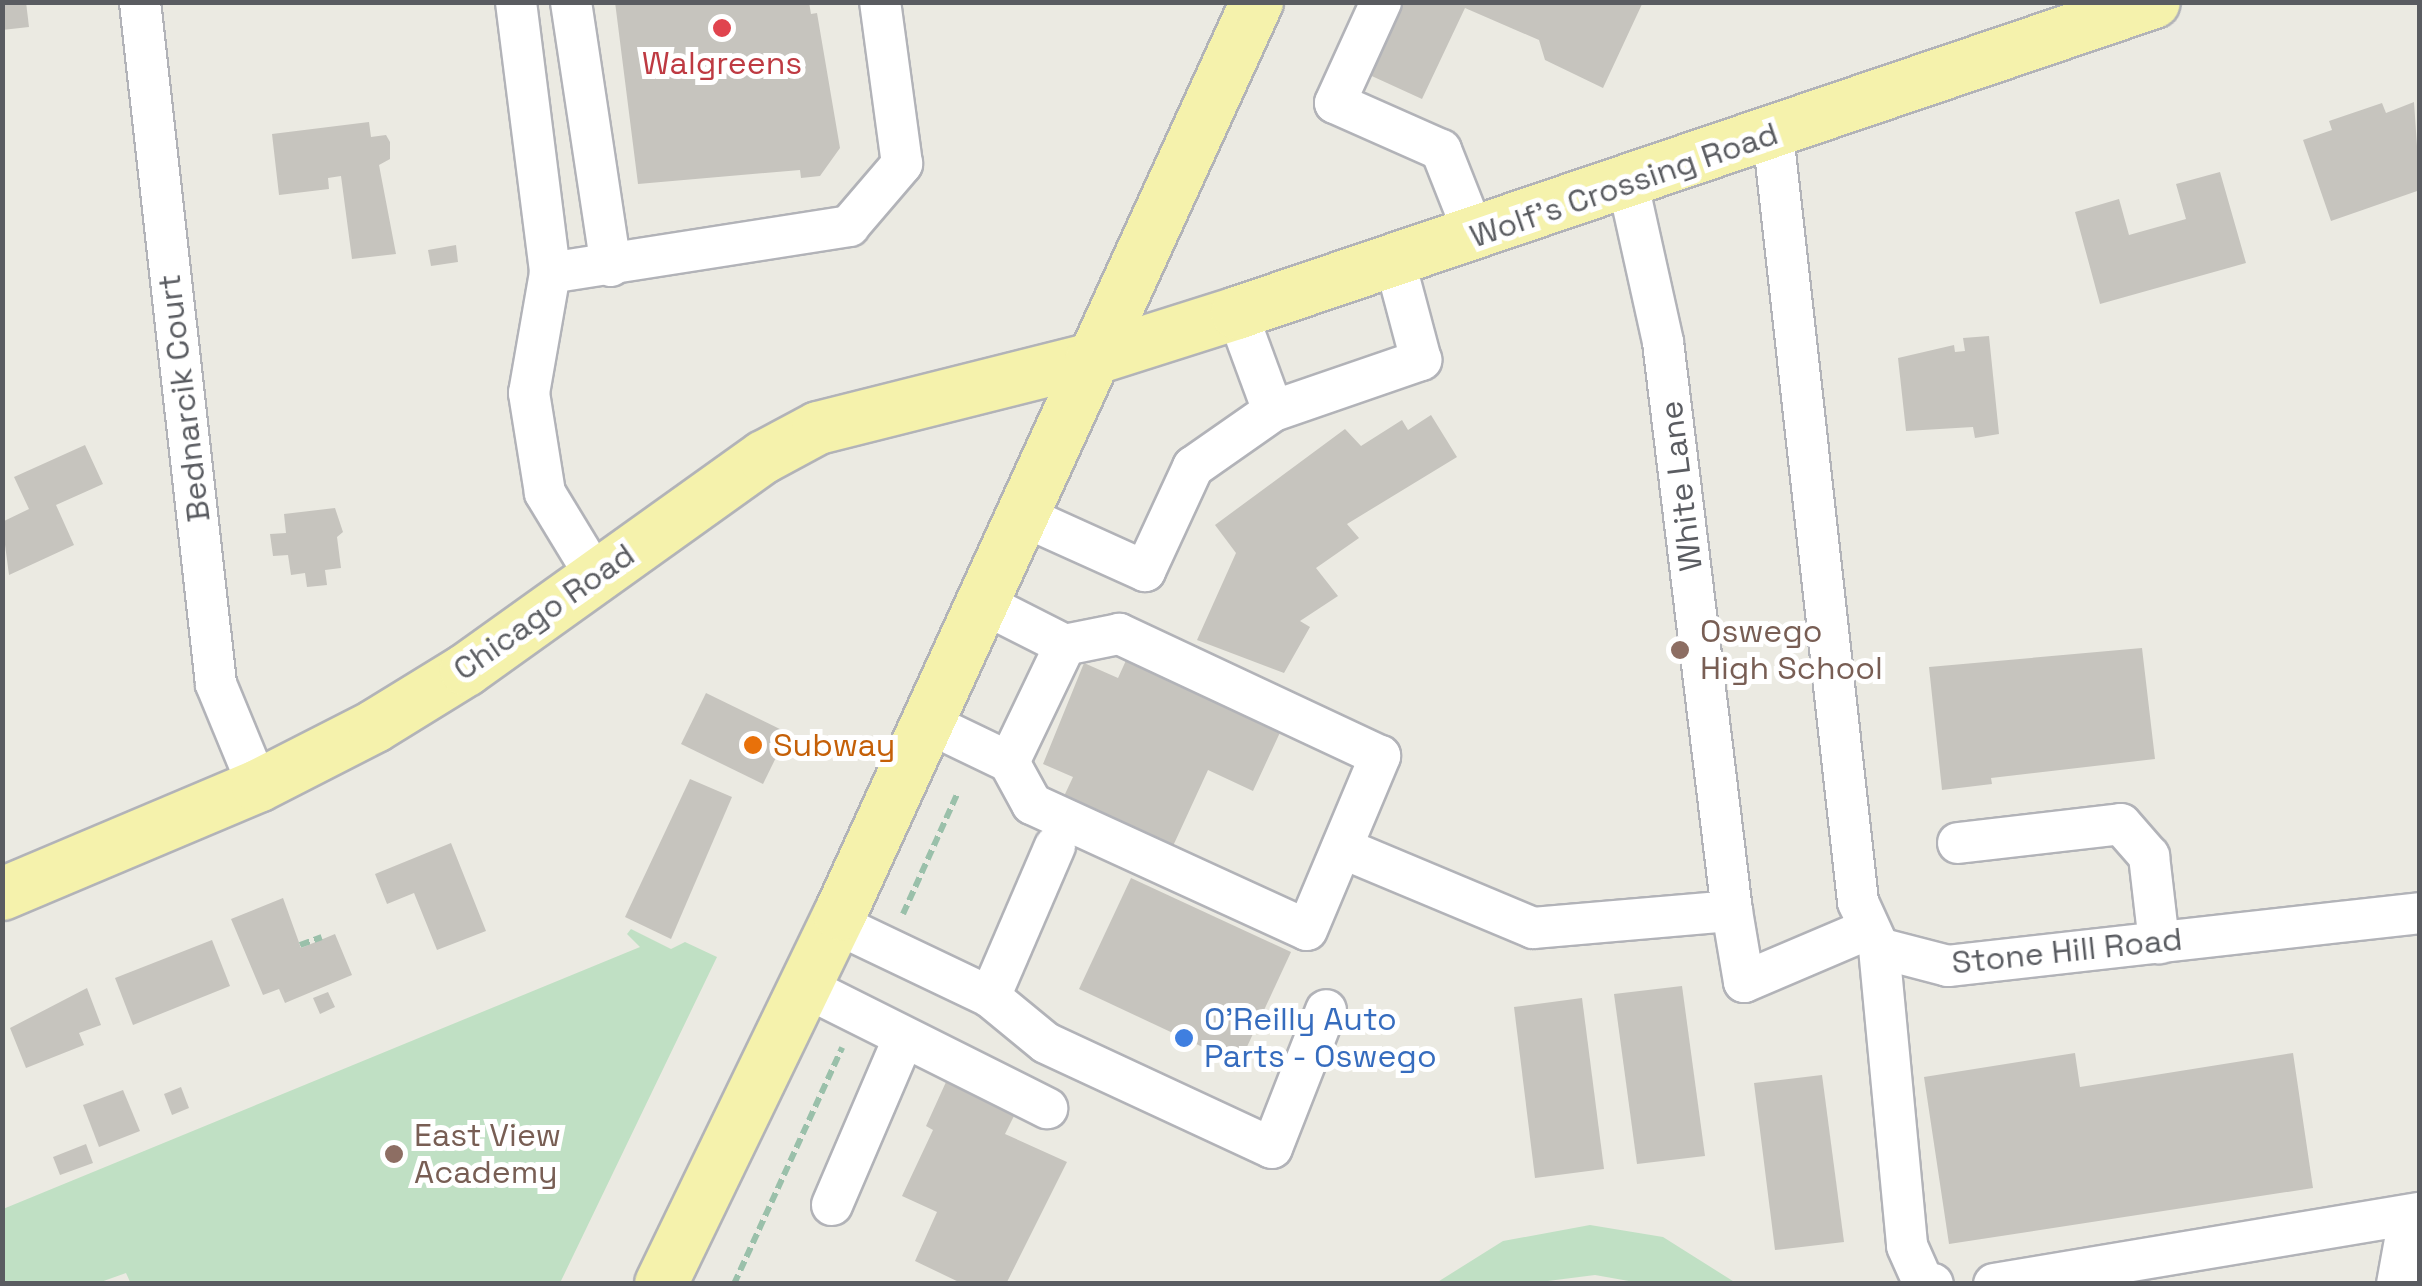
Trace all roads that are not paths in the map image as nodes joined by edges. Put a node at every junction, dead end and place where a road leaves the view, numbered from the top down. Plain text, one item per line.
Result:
1 (140, 2) edge
2 (516, 2) edge
3 (571, 2) edge
4 (880, 2) edge
5 (1256, 2) edge
6 (1381, 2) edge
7 (2154, 2) edge
8 (1772, 134) junction
9 (1628, 184) junction
10 (1475, 236) junction
11 (1395, 262) junction
12 (610, 266) junction
13 (550, 273) junction
14 (1238, 314) junction
15 (1092, 359) junction
16 (1273, 412) junction
17 (1024, 516) junction
18 (596, 577) junction
19 (984, 604) junction
20 (1065, 646) junction
21 (928, 722) junction
22 (1009, 762) junction
23 (258, 786) junction
24 (1958, 843) dead end
25 (1055, 846) dead end
26 (1342, 848) junction
27 (2, 894) edge
28 (1732, 911) junction
29 (2420, 913) edge
30 (836, 923) junction
31 (1874, 938) junction
32 (2159, 942) junction
33 (805, 988) junction
34 (990, 996) junction
35 (1326, 1010) dead end
36 (902, 1039) junction
37 (1047, 1108) dead end
38 (832, 1205) dead end
39 (2414, 1216) edge
40 (661, 1284) edge
41 (1934, 1284) edge
42 (1994, 1284) edge
43 (2396, 1284) edge

1 - 23 street, Bednarcik Court
2 - 13 street
3 - 12 street
4 - 12 street
5 - 15 main road
6 - 10 street
7 - 8 main road, Wolf's Crossing Road
8 - 9 main road, Wolf's Crossing Road
8 - 31 street
9 - 10 main road, Wolf's Crossing Road
9 - 28 street, White Lane
10 - 11 main road, Wolf's Crossing Road
11 - 14 main road, Wolf's Crossing Road
11 - 16 street
12 - 13 street
13 - 18 street
14 - 15 main road, Wolf's Crossing Road
14 - 16 street
15 - 17 main road
15 - 18 main road, Chicago Road
16 - 17 street
17 - 19 main road
18 - 23 main road, Chicago Road
19 - 20 street
19 - 21 main road
20 - 22 street
20 - 26 street
21 - 22 street
21 - 30 main road
22 - 26 street
23 - 27 main road, Chicago Road
24 - 32 street
25 - 34 street
26 - 28 street
28 - 31 street, White Lane
29 - 32 street, Stone Hill Road
30 - 33 main road
30 - 34 street
31 - 32 street, Stone Hill Road
31 - 41 street
33 - 36 street
33 - 40 main road
34 - 35 street
36 - 37 street
36 - 38 street
39 - 42 street
39 - 43 street

